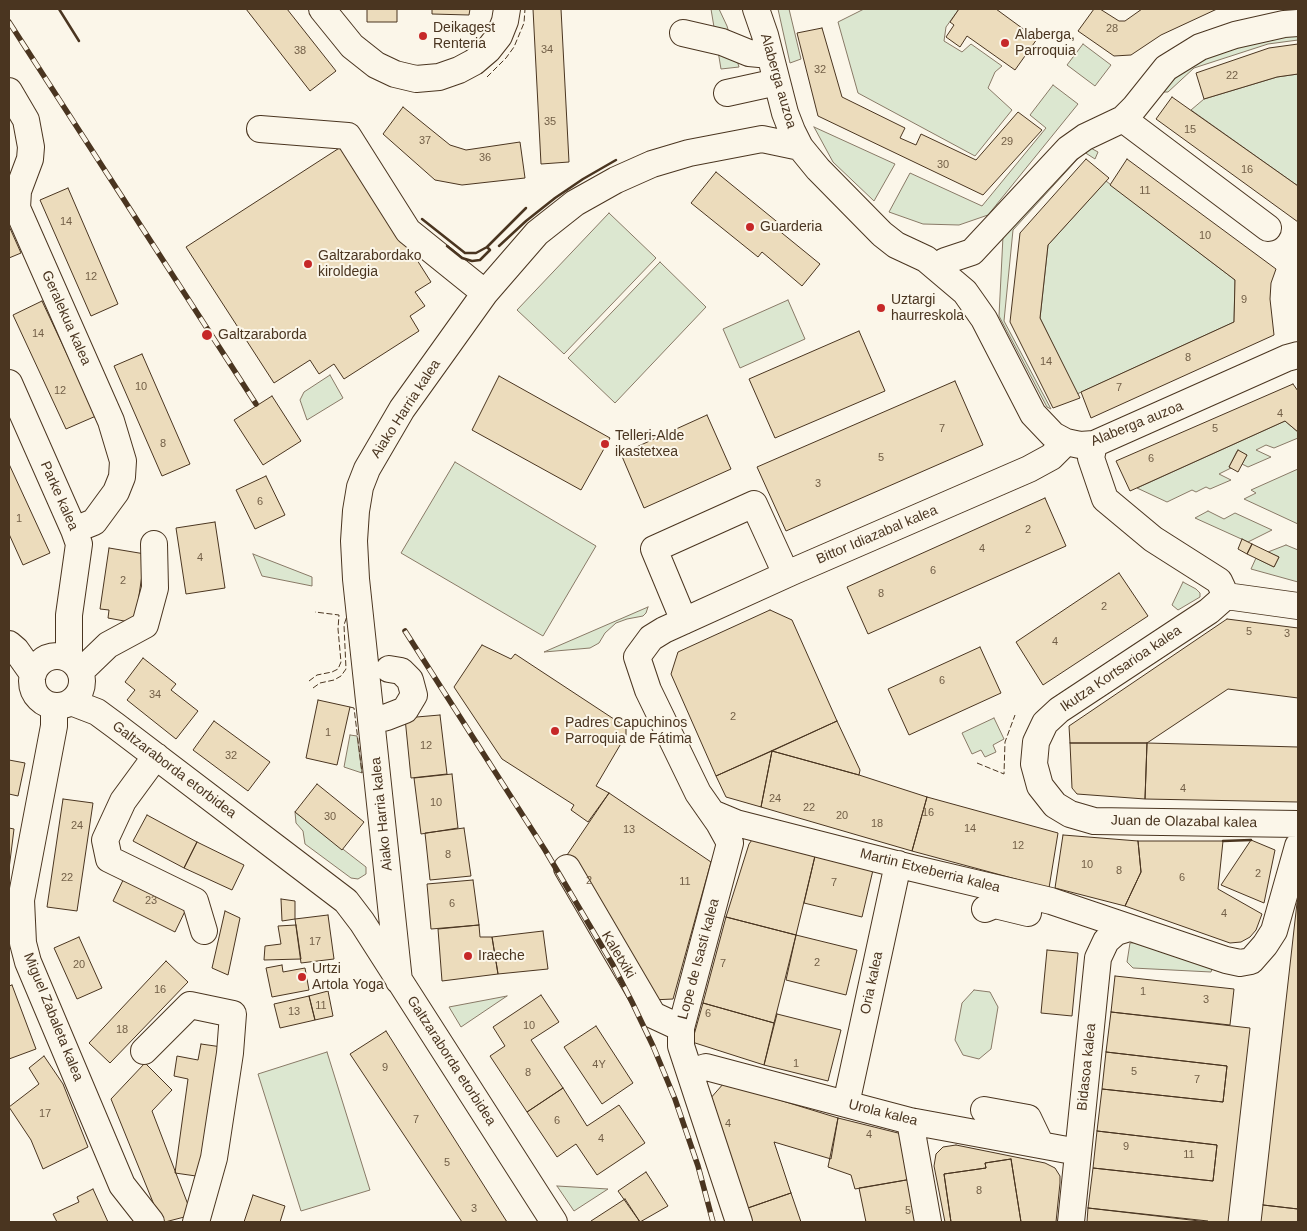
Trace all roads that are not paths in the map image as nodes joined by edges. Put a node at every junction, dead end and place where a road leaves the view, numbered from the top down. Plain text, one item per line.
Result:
1 (322, 9) edge
2 (507, 9) edge
3 (756, 9) edge
4 (1298, 23) edge
5 (683, 33) dead end
6 (770, 55) junction
7 (777, 82) junction
8 (9, 91) edge
9 (727, 94) dead end
10 (787, 116) junction
11 (1123, 119) junction
12 (260, 129) dead end
13 (762, 139) junction
14 (800, 147) junction
15 (1268, 228) dead end
16 (938, 269) junction
17 (485, 293) junction
18 (1298, 355) edge
19 (9, 383) edge
20 (1066, 442) junction
21 (1094, 444) junction
22 (74, 530) junction
23 (154, 544) dead end
24 (786, 574) junction
25 (1226, 596) junction
26 (1294, 598) edge
27 (684, 621) junction
28 (12, 647) edge
29 (389, 669) dead end
30 (60, 677) junction
31 (372, 720) junction
32 (156, 756) junction
33 (712, 813) junction
34 (1070, 814) joint
35 (1298, 824) edge
36 (1298, 846) edge
37 (898, 864) junction
38 (566, 868) dead end
39 (389, 880) junction
40 (346, 902) junction
41 (1066, 906) junction
42 (985, 909) dead end
43 (1130, 928) junction
44 (204, 931) dead end
45 (399, 981) junction
46 (681, 1028) junction
47 (144, 1051) dead end
48 (690, 1072) junction
49 (846, 1104) junction
50 (984, 1110) dead end
51 (910, 1120) junction
52 (1041, 1145) junction
53 (1078, 1152) junction
54 (151, 1222) edge
55 (196, 1222) edge
56 (554, 1222) edge
57 (740, 1222) edge
58 (928, 1222) edge
59 (1071, 1222) edge

1 - 2 street
3 - 6 street, Alaberga auzoa
4 - 11 street
5 - 6 street
6 - 7 street, Alaberga auzoa
7 - 9 street
7 - 10 street, Alaberga auzoa
8 - 22 street, Geralekua kalea
10 - 13 street, Aiako Harria kalea
10 - 14 street, Alaberga auzoa
11 - 15 street
11 - 16 street
12 - 17 street
13 - 14 street, Aiako Harria kalea
13 - 17 street, Aiako Harria kalea
14 - 16 street, Alaberga auzoa
16 - 20 street, Alaberga auzoa
17 - 31 street, Aiako Harria kalea
18 - 21 street, Alaberga auzoa
19 - 22 street, Parke kalea
20 - 21 street, Alaberga auzoa
20 - 24 street, Bittor Idiazabal kalea
21 - 25 street
22 - 30 street, Parke kalea
23 - 30 street
24 - 27 street, Bittor Idiazabal kalea
24 - 27 street
25 - 26 street
25 - 34 street, Ikutza Kortsarioa kalea
27 - 33 street
28 - 30 street, Galtzaraborda etorbidea
29 - 31 street
30 - 32 street, Galtzaraborda etorbidea
30 - 54 street, Miguel Zabaleta kalea
31 - 39 street, Aiako Harria kalea
32 - 40 street, Galtzaraborda etorbidea
32 - 44 street
33 - 37 street, Martin Etxeberria kalea
33 - 46 street, Lope de Isasti kalea
34 - 35 street, Juan de Olazabal kalea
36 - 43 street, Martin Etxeberria kalea
37 - 41 street, Martin Etxeberria kalea
37 - 49 street, Oria kalea
38 - 46 street, Kaletxiki
39 - 40 street
39 - 45 street, Aiako Harria kalea
40 - 45 street, Galtzaraborda etorbidea
41 - 42 street
41 - 43 street, Martin Etxeberria kalea
43 - 53 street, Bidasoa kalea
45 - 56 street, Galtzaraborda etorbidea
46 - 48 street, Lope de Isasti kalea
47 - 55 street
48 - 49 street, Urola kalea
48 - 57 street, Lope de Isasti kalea
49 - 51 street, Urola kalea
50 - 52 street
51 - 52 street, Urola kalea
51 - 58 street
52 - 53 street, Urola kalea
53 - 59 street, Bidasoa kalea

